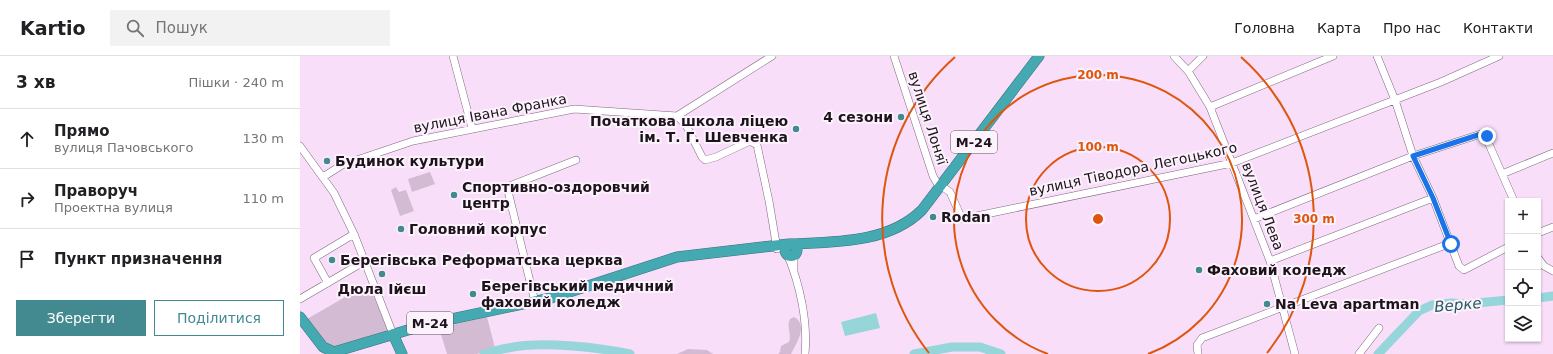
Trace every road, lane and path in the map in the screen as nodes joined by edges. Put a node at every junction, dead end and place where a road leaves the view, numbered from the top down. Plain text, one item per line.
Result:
1 (453, 56) edge
2 (772, 56) edge
3 (894, 56) edge
4 (1039, 56) edge
5 (1174, 56) edge
6 (1203, 56) edge
7 (1333, 56) edge
8 (1377, 56) edge
9 (1499, 56) edge
10 (1188, 71) junction
11 (1395, 100) junction
12 (1210, 107) junction
13 (678, 116) junction
14 (472, 128) junction
15 (300, 146) edge
16 (1553, 153) edge
17 (1413, 156) junction
18 (576, 160) dead end
19 (1232, 163) junction
20 (1502, 174) junction
21 (323, 177) junction
22 (941, 186) junction
23 (1433, 198) junction
24 (1513, 198) edge
25 (1254, 219) junction
26 (1553, 227) edge
27 (1541, 232) edge
28 (354, 234) junction
29 (1451, 244) junction
30 (785, 249) junction
31 (1505, 249) edge
32 (1270, 261) junction
33 (365, 262) junction
34 (1541, 262) edge
35 (1553, 271) edge
36 (328, 283) junction
37 (300, 298) edge
38 (535, 302) junction
39 (1284, 306) junction
40 (300, 317) edge
41 (1379, 328) dead end
42 (392, 332) junction
43 (402, 354) edge
44 (805, 354) edge
45 (1198, 354) edge
46 (1295, 354) edge
47 (1359, 354) edge

1 - 14 street
2 - 13 street
3 - 22 street, вулиця Лоняї
4 - 22 highway, М-24
5 - 10 street, вулиця Лева
6 - 10 street
7 - 12 street
8 - 11 street
9 - 11 street, вулиця Тіводора Легоцького
10 - 12 street, вулиця Лева
11 - 17 street
11 - 19 street, вулиця Тіводора Легоцького
12 - 19 street, вулиця Лева
13 - 14 street, вулиця Івана Франка
13 - 30 street
14 - 21 street, вулиця Івана Франка
15 - 21 street
16 - 20 street
17 - 20 street
17 - 23 street
17 - 25 street
18 - 38 street
19 - 22 street, вулиця Тіводора Легоцького
19 - 25 street, вулиця Лева
20 - 24 street
21 - 28 street
22 - 30 highway, М-24
23 - 29 street
23 - 32 street
25 - 32 street, вулиця Лева
26 - 27 street
28 - 33 street
28 - 36 street
29 - 31 street
29 - 39 street
30 - 38 highway, М-24
30 - 44 street
32 - 39 street, вулиця Лева
33 - 36 street
33 - 42 street
34 - 35 street
36 - 37 street
38 - 42 highway, М-24
39 - 45 street
39 - 46 street, вулиця Лева
40 - 42 highway, М-24
41 - 47 street
42 - 43 highway

